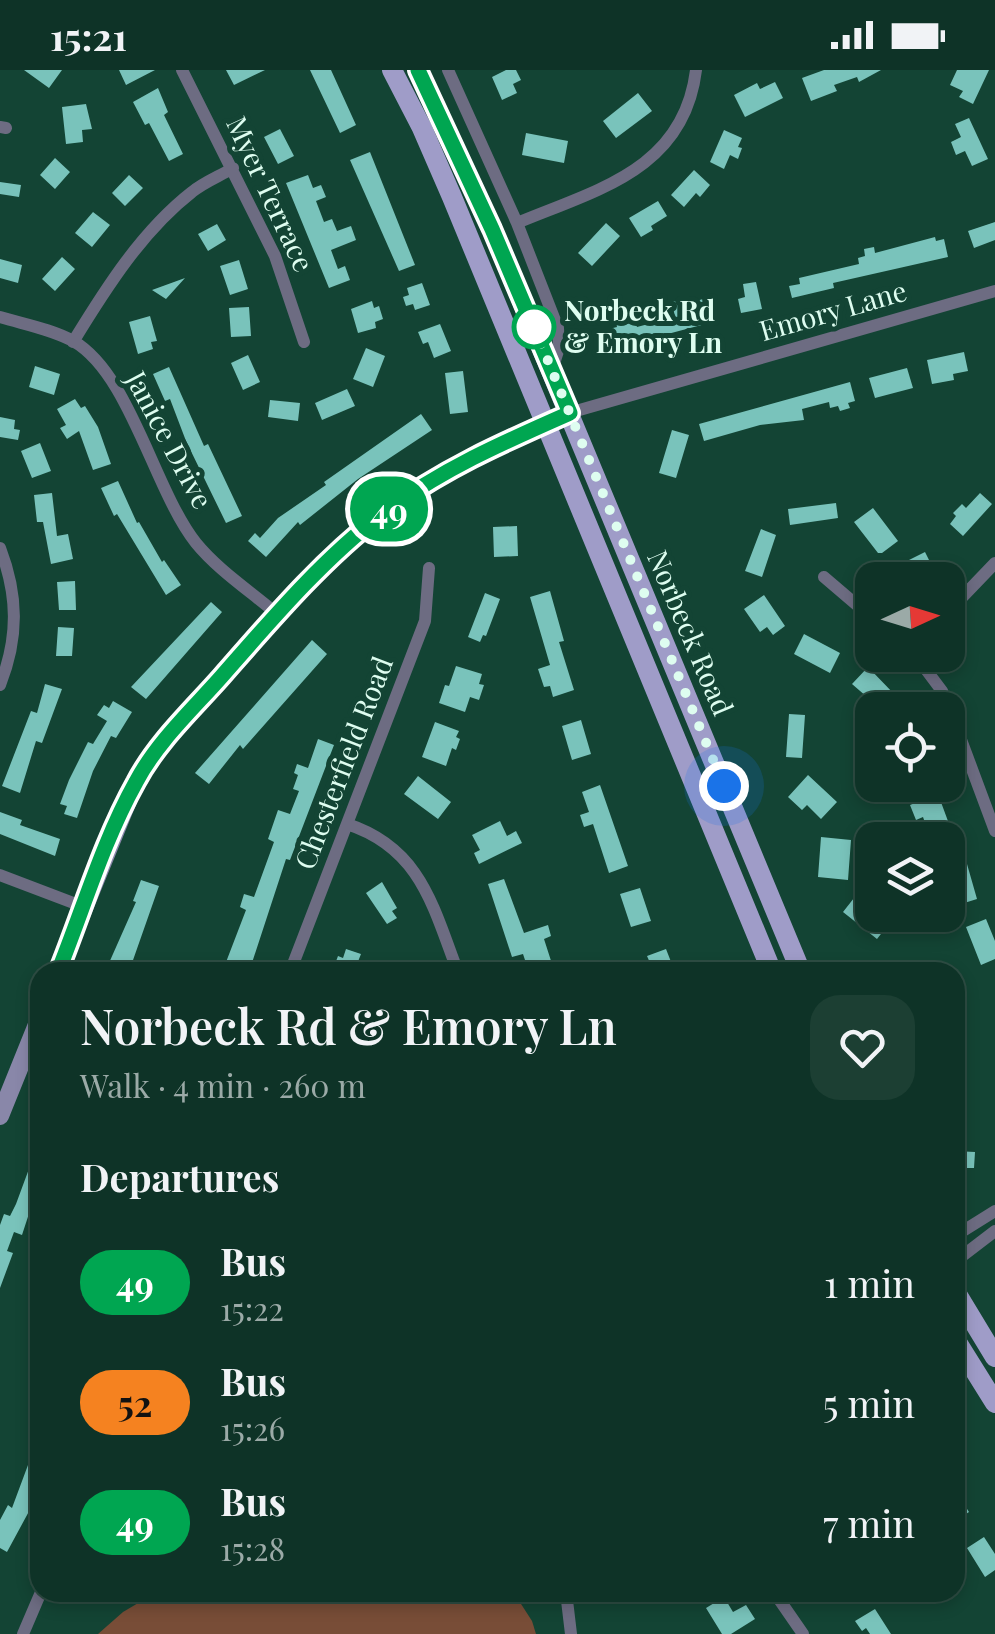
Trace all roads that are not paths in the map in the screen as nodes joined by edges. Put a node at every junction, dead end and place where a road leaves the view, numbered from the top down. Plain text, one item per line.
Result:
1 (182, 70) edge
2 (392, 70) edge
3 (418, 70) edge
4 (448, 70) edge
5 (696, 70) edge
6 (233, 168) junction
7 (517, 223) junction
8 (995, 291) edge
9 (0, 317) edge
10 (73, 342) junction
11 (304, 342) dead end
12 (552, 370) junction
13 (570, 413) junction
14 (546, 424) junction
15 (0, 548) edge
16 (995, 563) edge
17 (430, 568) dead end
18 (824, 576) dead end
19 (965, 594) edge
20 (855, 603) edge
21 (277, 614) junction
22 (927, 672) edge
23 (0, 684) edge
24 (348, 824) junction
25 (995, 831) edge
26 (0, 874) edge
27 (84, 907) junction
28 (62, 962) edge
29 (294, 962) edge
30 (454, 962) edge
31 (768, 962) edge
32 (797, 962) edge
33 (30, 1042) edge
34 (0, 1116) edge
35 (995, 1211) edge
36 (965, 1230) edge
37 (995, 1231) edge
38 (965, 1254) edge
39 (965, 1308) edge
40 (965, 1355) edge
41 (995, 1357) edge
42 (995, 1404) edge
43 (37, 1602) edge
44 (567, 1602) edge
45 (781, 1602) edge
46 (24, 1634) edge
47 (571, 1634) edge
48 (804, 1634) edge

1 - 6 street, Myer Terrace
2 - 14 main road, Norbeck Road
3 - 12 main road, Norbeck Road
4 - 7 street, Norbeck Road
5 - 7 street
6 - 10 street
6 - 11 street, Myer Terrace
7 - 12 street, Norbeck Road
8 - 13 street, Emory Lane
9 - 10 street, Janice Drive
10 - 21 street, Janice Drive
12 - 13 main road, Norbeck Road
13 - 14 main road
13 - 32 main road, Norbeck Road
14 - 21 main road
14 - 31 main road, Norbeck Road
15 - 23 street
16 - 19 street
17 - 24 street, Chesterfield Road
18 - 20 street
21 - 27 main road
22 - 25 street
24 - 29 street, Chesterfield Road
24 - 30 street
26 - 27 street
27 - 28 main road
33 - 34 main road
35 - 36 street
37 - 38 street
39 - 41 main road
40 - 42 main road
43 - 46 street
44 - 47 street
45 - 48 street

